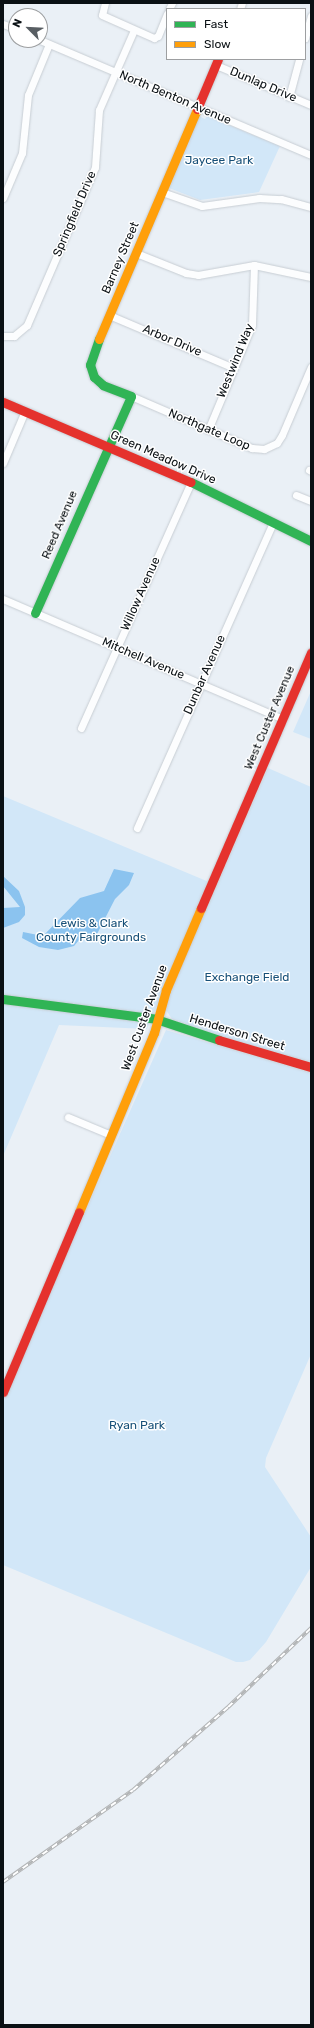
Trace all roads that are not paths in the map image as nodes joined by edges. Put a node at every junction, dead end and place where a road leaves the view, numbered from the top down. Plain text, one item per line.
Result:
1 (105, 3) edge
2 (166, 16) edge
3 (311, 16) edge
4 (134, 30) junction
5 (306, 34) edge
6 (49, 44) joint
7 (299, 60) edge
8 (217, 62) edge
9 (116, 73) junction
10 (289, 96) junction
11 (311, 106) edge
12 (198, 107) junction
13 (311, 155) edge
14 (162, 192) junction
15 (3, 198) edge
16 (311, 207) edge
17 (136, 252) junction
18 (254, 266) junction
19 (311, 277) edge
20 (109, 315) junction
21 (3, 336) edge
22 (311, 367) edge
23 (234, 368) junction
24 (308, 385) edge
25 (131, 396) junction
26 (3, 402) edge
27 (25, 411) junction
28 (208, 430) junction
29 (109, 447) junction
30 (3, 463) edge
31 (191, 482) junction
32 (296, 495) dead end
33 (311, 501) edge
34 (273, 522) junction
35 (311, 541) edge
36 (3, 599) edge
37 (36, 613) junction
38 (117, 648) junction
39 (311, 653) edge
40 (201, 684) junction
41 (283, 719) junction
42 (81, 728) dead end
43 (137, 828) dead end
44 (3, 999) edge
45 (156, 1019) junction
46 (311, 1067) edge
47 (68, 1117) dead end
48 (111, 1135) junction
49 (3, 1392) edge

1 - 4 street
2 - 4 street
3 - 5 street
4 - 9 street, Springfield Drive
6 - 9 street, North Benton Avenue
6 - 15 street
7 - 10 street
8 - 10 street, Dunlap Drive
8 - 12 street, Barney Street
9 - 12 street, North Benton Avenue
9 - 21 street, Springfield Drive
10 - 11 street, Dunlap Drive
12 - 13 street, North Benton Avenue
12 - 14 street, Barney Street
14 - 16 street
14 - 17 street, Barney Street
17 - 18 street
17 - 20 street, Barney Street
18 - 19 street
18 - 23 street, Westwind Way
20 - 23 street, Arbor Drive
20 - 25 street, Barney Street
22 - 24 street, Northgate Loop
23 - 28 street, Westwind Way
24 - 28 street, Northgate Loop
25 - 28 street, Northgate Loop
25 - 29 street
26 - 27 street, Green Meadow Drive
27 - 29 street, Green Meadow Drive
27 - 30 street
29 - 31 street, Green Meadow Drive
29 - 37 street, Reed Avenue
31 - 34 street, Green Meadow Drive
31 - 38 street, Willow Avenue
32 - 33 street
34 - 35 street, Green Meadow Drive
34 - 40 street, Dunbar Avenue
36 - 37 street, Mitchell Avenue
37 - 38 street, Mitchell Avenue
38 - 40 street, Mitchell Avenue
38 - 42 street, Willow Avenue
39 - 41 street, West Custer Avenue
40 - 41 street, Mitchell Avenue
40 - 43 street, Dunbar Avenue
41 - 45 street, West Custer Avenue
44 - 45 street, Henderson Street
45 - 46 street, Henderson Street
45 - 48 street, West Custer Avenue
47 - 48 street
48 - 49 street, West Custer Avenue

